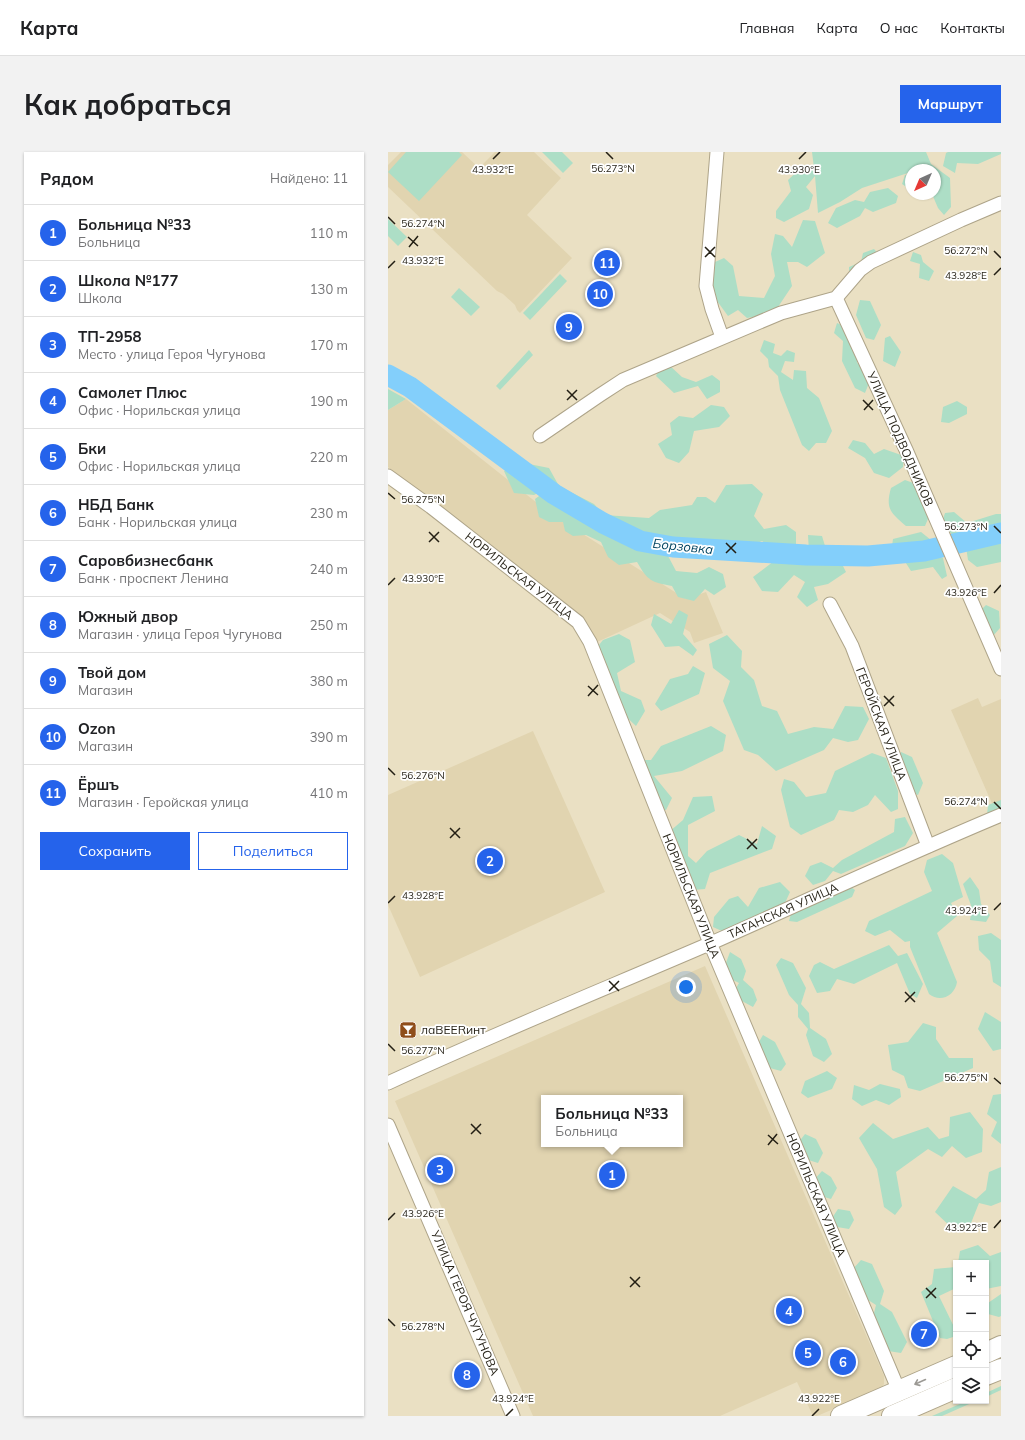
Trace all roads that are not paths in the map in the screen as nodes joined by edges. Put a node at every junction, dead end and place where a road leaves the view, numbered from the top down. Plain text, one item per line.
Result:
1 (716, 152) edge
2 (1001, 203) edge
3 (836, 298) junction
4 (722, 337) junction
5 (540, 436) dead end
6 (388, 476) edge
7 (830, 604) dead end
8 (1001, 669) edge
9 (1001, 815) edge
10 (928, 846) junction
11 (710, 943) junction
12 (388, 1083) edge
13 (388, 1125) edge
14 (1001, 1346) edge
15 (989, 1352) edge
16 (953, 1367) edge
17 (1001, 1369) edge
18 (989, 1374) edge
19 (953, 1389) edge
20 (899, 1391) junction
21 (513, 1416) edge
22 (841, 1416) edge
23 (892, 1416) edge

1 - 4 street
2 - 3 street
3 - 4 street
3 - 8 street, УЛИЦА ПОДВОДНИКОВ
4 - 5 street
6 - 11 street, НОРИЛЬСКАЯ УЛИЦА
7 - 10 street, ГЕРОЙСКАЯ УЛИЦА
9 - 10 street, ТАГАНСКАЯ УЛИЦА
10 - 11 street, ТАГАНСКАЯ УЛИЦА
11 - 12 street, ТАГАНСКАЯ УЛИЦА
11 - 20 street, НОРИЛЬСКАЯ УЛИЦА
13 - 21 street, УЛИЦА ГЕРОЯ ЧУГУНОВА
14 - 15 main road
16 -> 20 main road
17 - 18 main road
19 - 23 main road
20 - 22 main road

